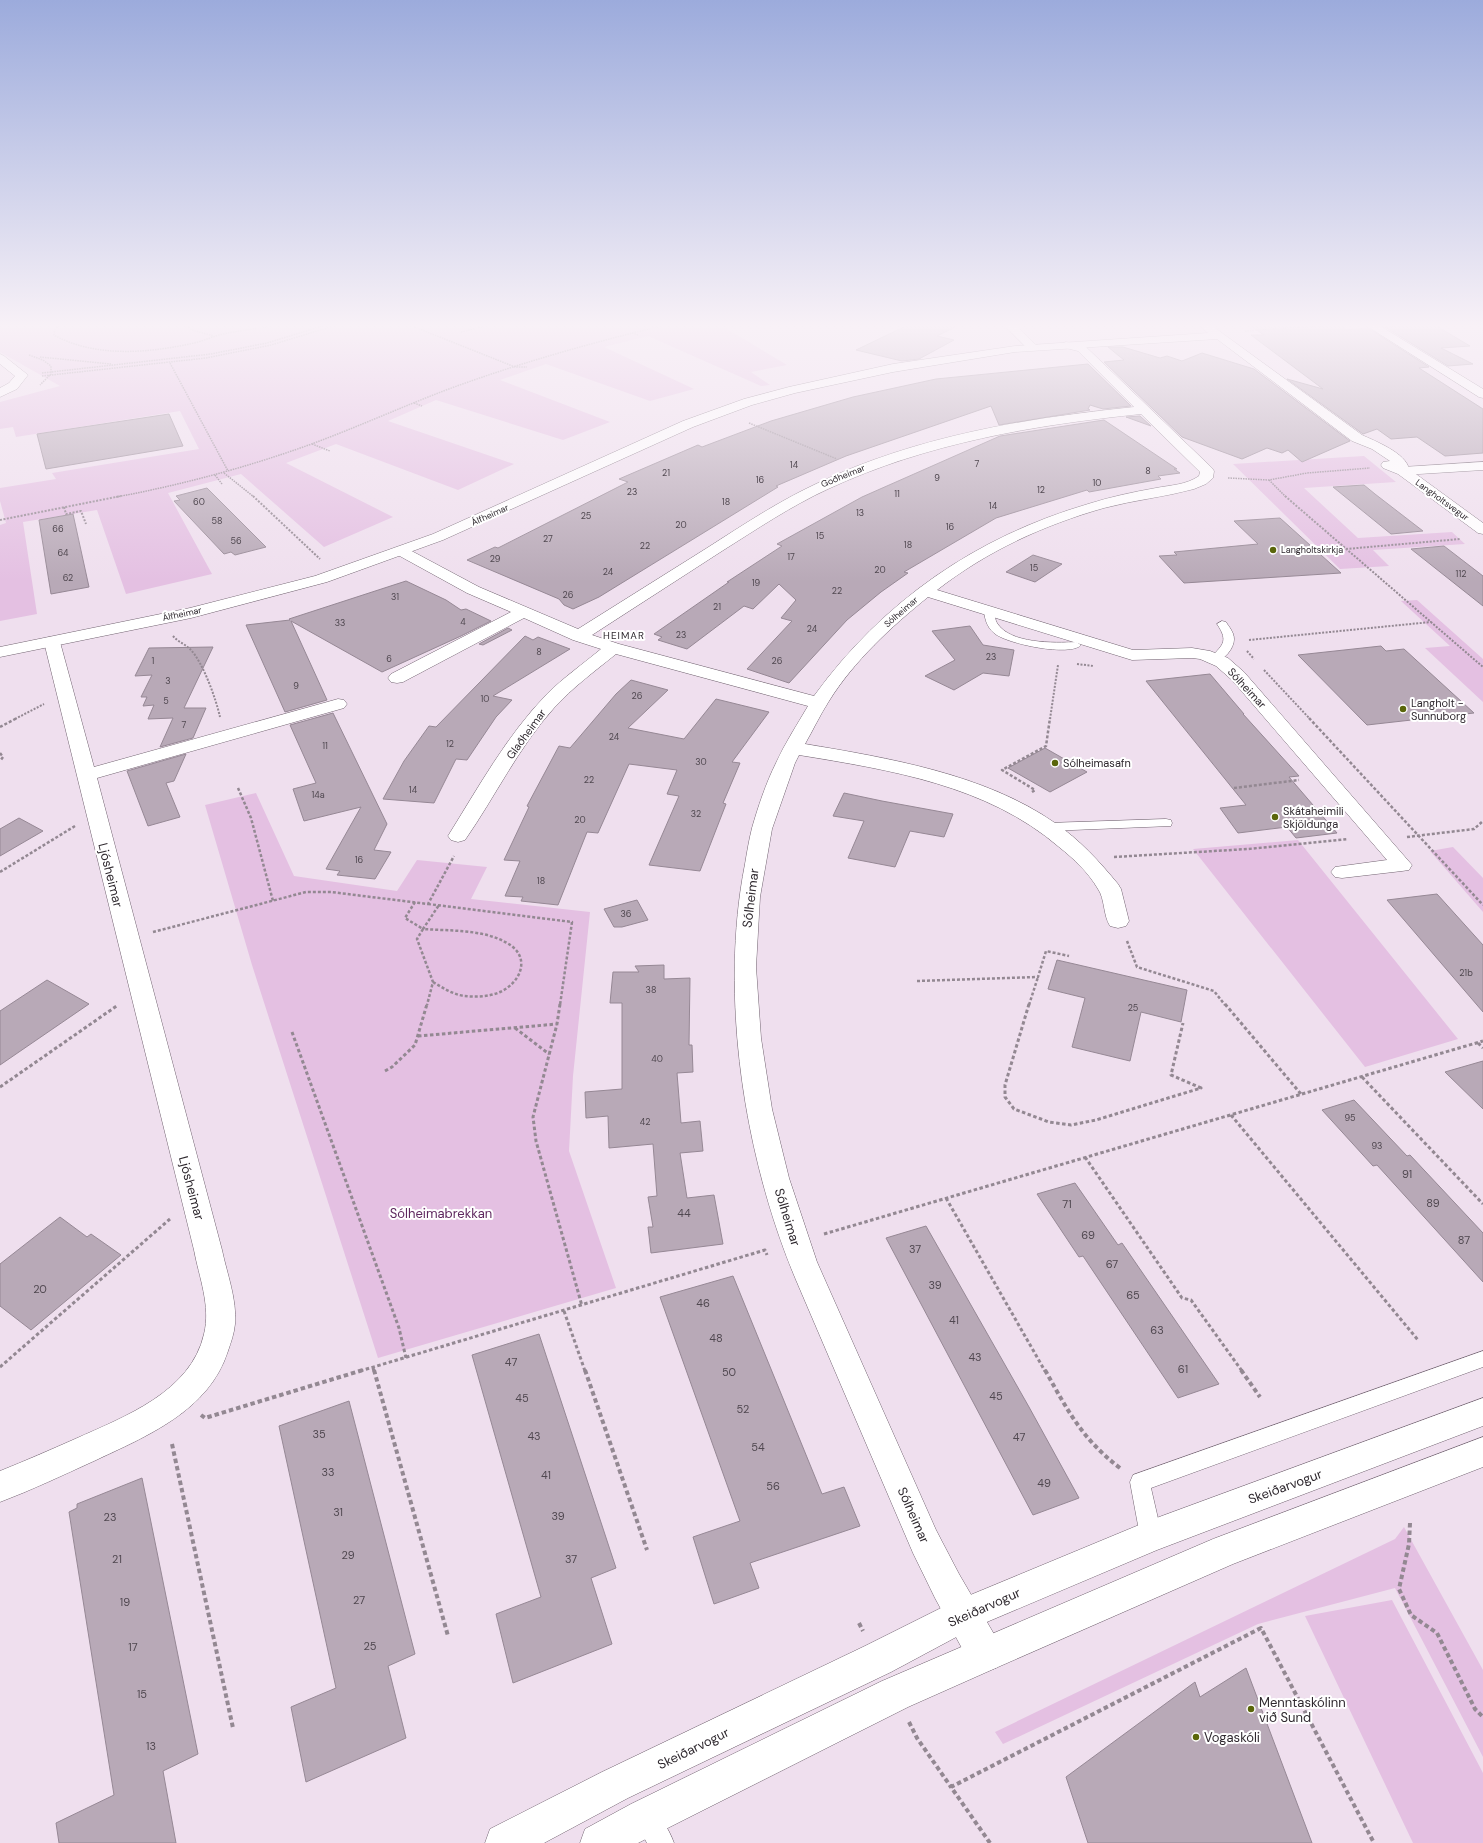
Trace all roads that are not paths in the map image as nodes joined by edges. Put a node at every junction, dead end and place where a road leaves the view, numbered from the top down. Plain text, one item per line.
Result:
1 (726, 410) edge
2 (1144, 410) joint
3 (1319, 410) edge
4 (1483, 466) edge
5 (1402, 471) junction
6 (1483, 530) edge
7 (401, 551) junction
8 (925, 591) junction
9 (989, 611) junction
10 (524, 612) junction
11 (1222, 624) dead end
12 (579, 636) junction
13 (52, 642) junction
14 (1076, 645) dead end
15 (613, 648) junction
16 (0, 652) edge
17 (1215, 659) junction
18 (398, 678) dead end
19 (819, 703) junction
20 (338, 704) dead end
21 (793, 748) junction
22 (86, 775) junction
23 (1166, 823) dead end
24 (1048, 827) junction
25 (458, 836) dead end
26 (1342, 872) dead end
27 (1118, 921) road end
28 (1483, 1359) edge
29 (1483, 1412) edge
30 (1483, 1452) edge
31 (0, 1487) edge
32 (1151, 1536) junction
33 (963, 1615) junction
34 (985, 1654) junction
35 (653, 1830) edge
36 (504, 1843) edge
37 (599, 1843) edge

1 - 7 street, Álfheimar
2 - 8 street, Sólheimar
2 - 12 street, Goðheimar
3 - 5 street, Langholtsvegur
4 - 5 street
5 - 6 street, Langholtsvegur
7 - 10 street
7 - 13 street, Álfheimar
8 - 9 street, Sólheimar
8 - 19 street, Sólheimar
9 - 14 lane
9 - 17 street, Sólheimar
10 - 12 street
10 - 18 street
11 - 17 lane
12 - 15 street
13 - 16 street, Álfheimar
13 - 22 street, Ljósheimar
15 - 19 street
15 - 25 street, Glaðheimar
17 - 26 street, Sólheimar
19 - 21 street, Sólheimar
20 - 22 street
21 - 24 street
21 - 33 street, Sólheimar
22 - 31 street, Ljósheimar
23 - 24 lane
24 - 27 street
28 - 32 lane
29 - 32 street, Skeiðarvogur
30 - 34 street
32 - 33 street, Skeiðarvogur
33 - 34 street, Sólheimar
33 - 36 street, Skeiðarvogur
34 - 35 street
35 - 37 street

